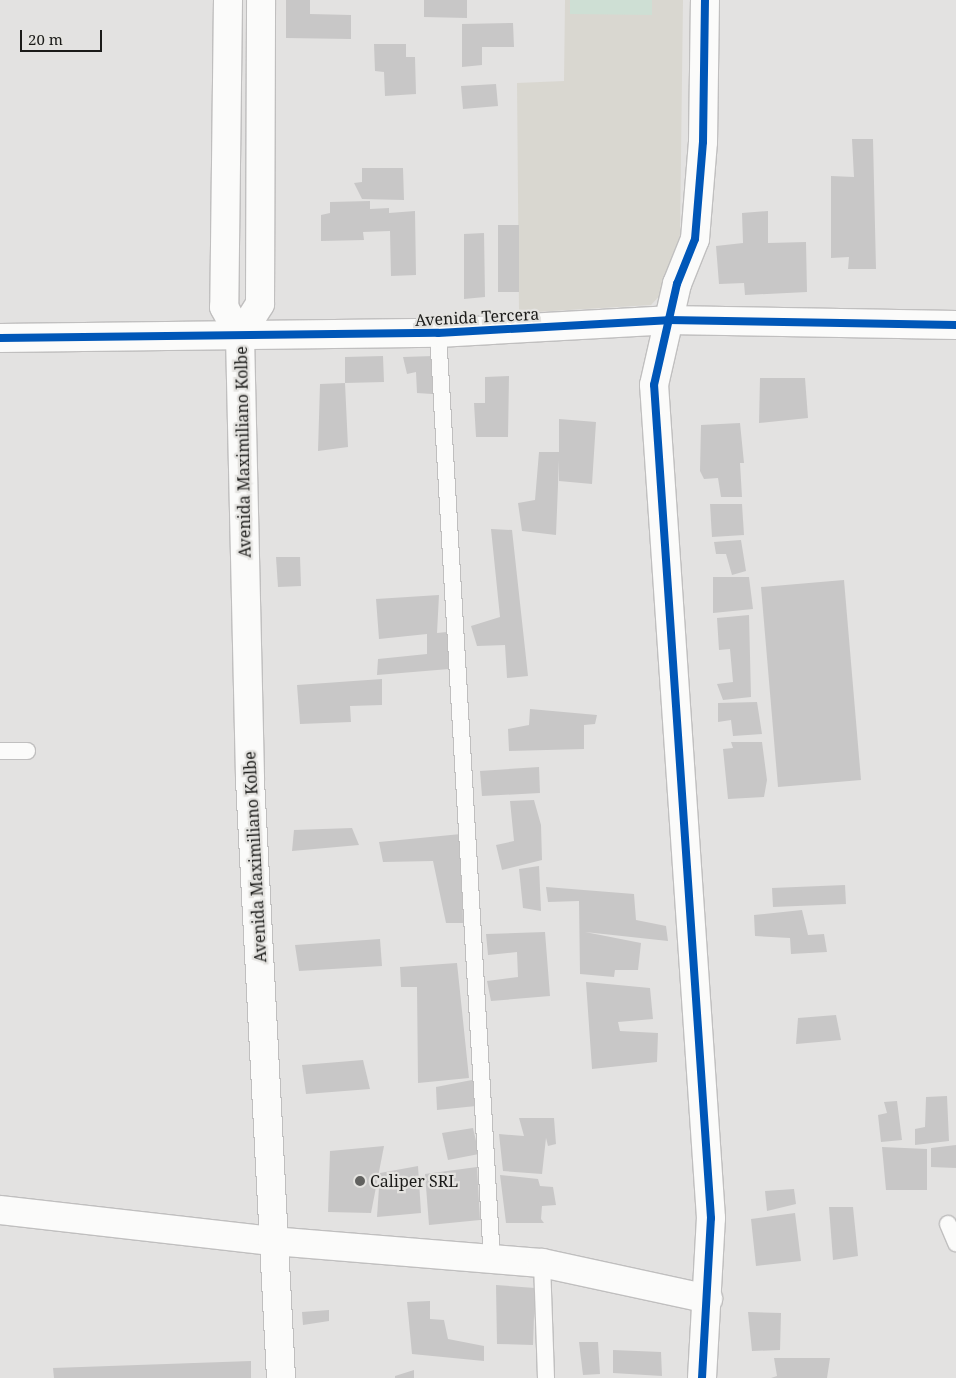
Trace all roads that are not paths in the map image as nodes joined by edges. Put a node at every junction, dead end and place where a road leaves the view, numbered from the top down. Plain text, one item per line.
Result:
1 (228, 0) edge
2 (261, 0) edge
3 (705, 0) edge
4 (668, 320) junction
5 (956, 325) edge
6 (438, 334) junction
7 (240, 336) junction
8 (0, 338) edge
9 (0, 751) edge
10 (27, 751) dead end
11 (0, 1210) edge
12 (948, 1224) dead end
13 (274, 1241) junction
14 (956, 1243) edge
15 (492, 1260) junction
16 (542, 1264) junction
17 (708, 1299) junction
18 (281, 1378) edge
19 (546, 1378) edge
20 (702, 1378) edge

1 - 7 street, Avenida Maximiliano Kolbe
2 - 7 street, Avenida Maximiliano Kolbe
3 - 4 street
4 - 5 street, Avenida Tercera
4 - 6 street, Avenida Tercera
4 - 17 street
6 - 7 street, Avenida Tercera
6 - 15 lane
7 - 8 street, Avenida Tercera
7 - 13 street, Avenida Maximiliano Kolbe
9 - 10 lane
11 - 13 street
12 - 14 lane
13 - 15 street
13 - 18 street, Avenida Maximiliano Kolbe
15 - 16 street
16 - 17 street
16 - 19 lane
17 - 20 street

